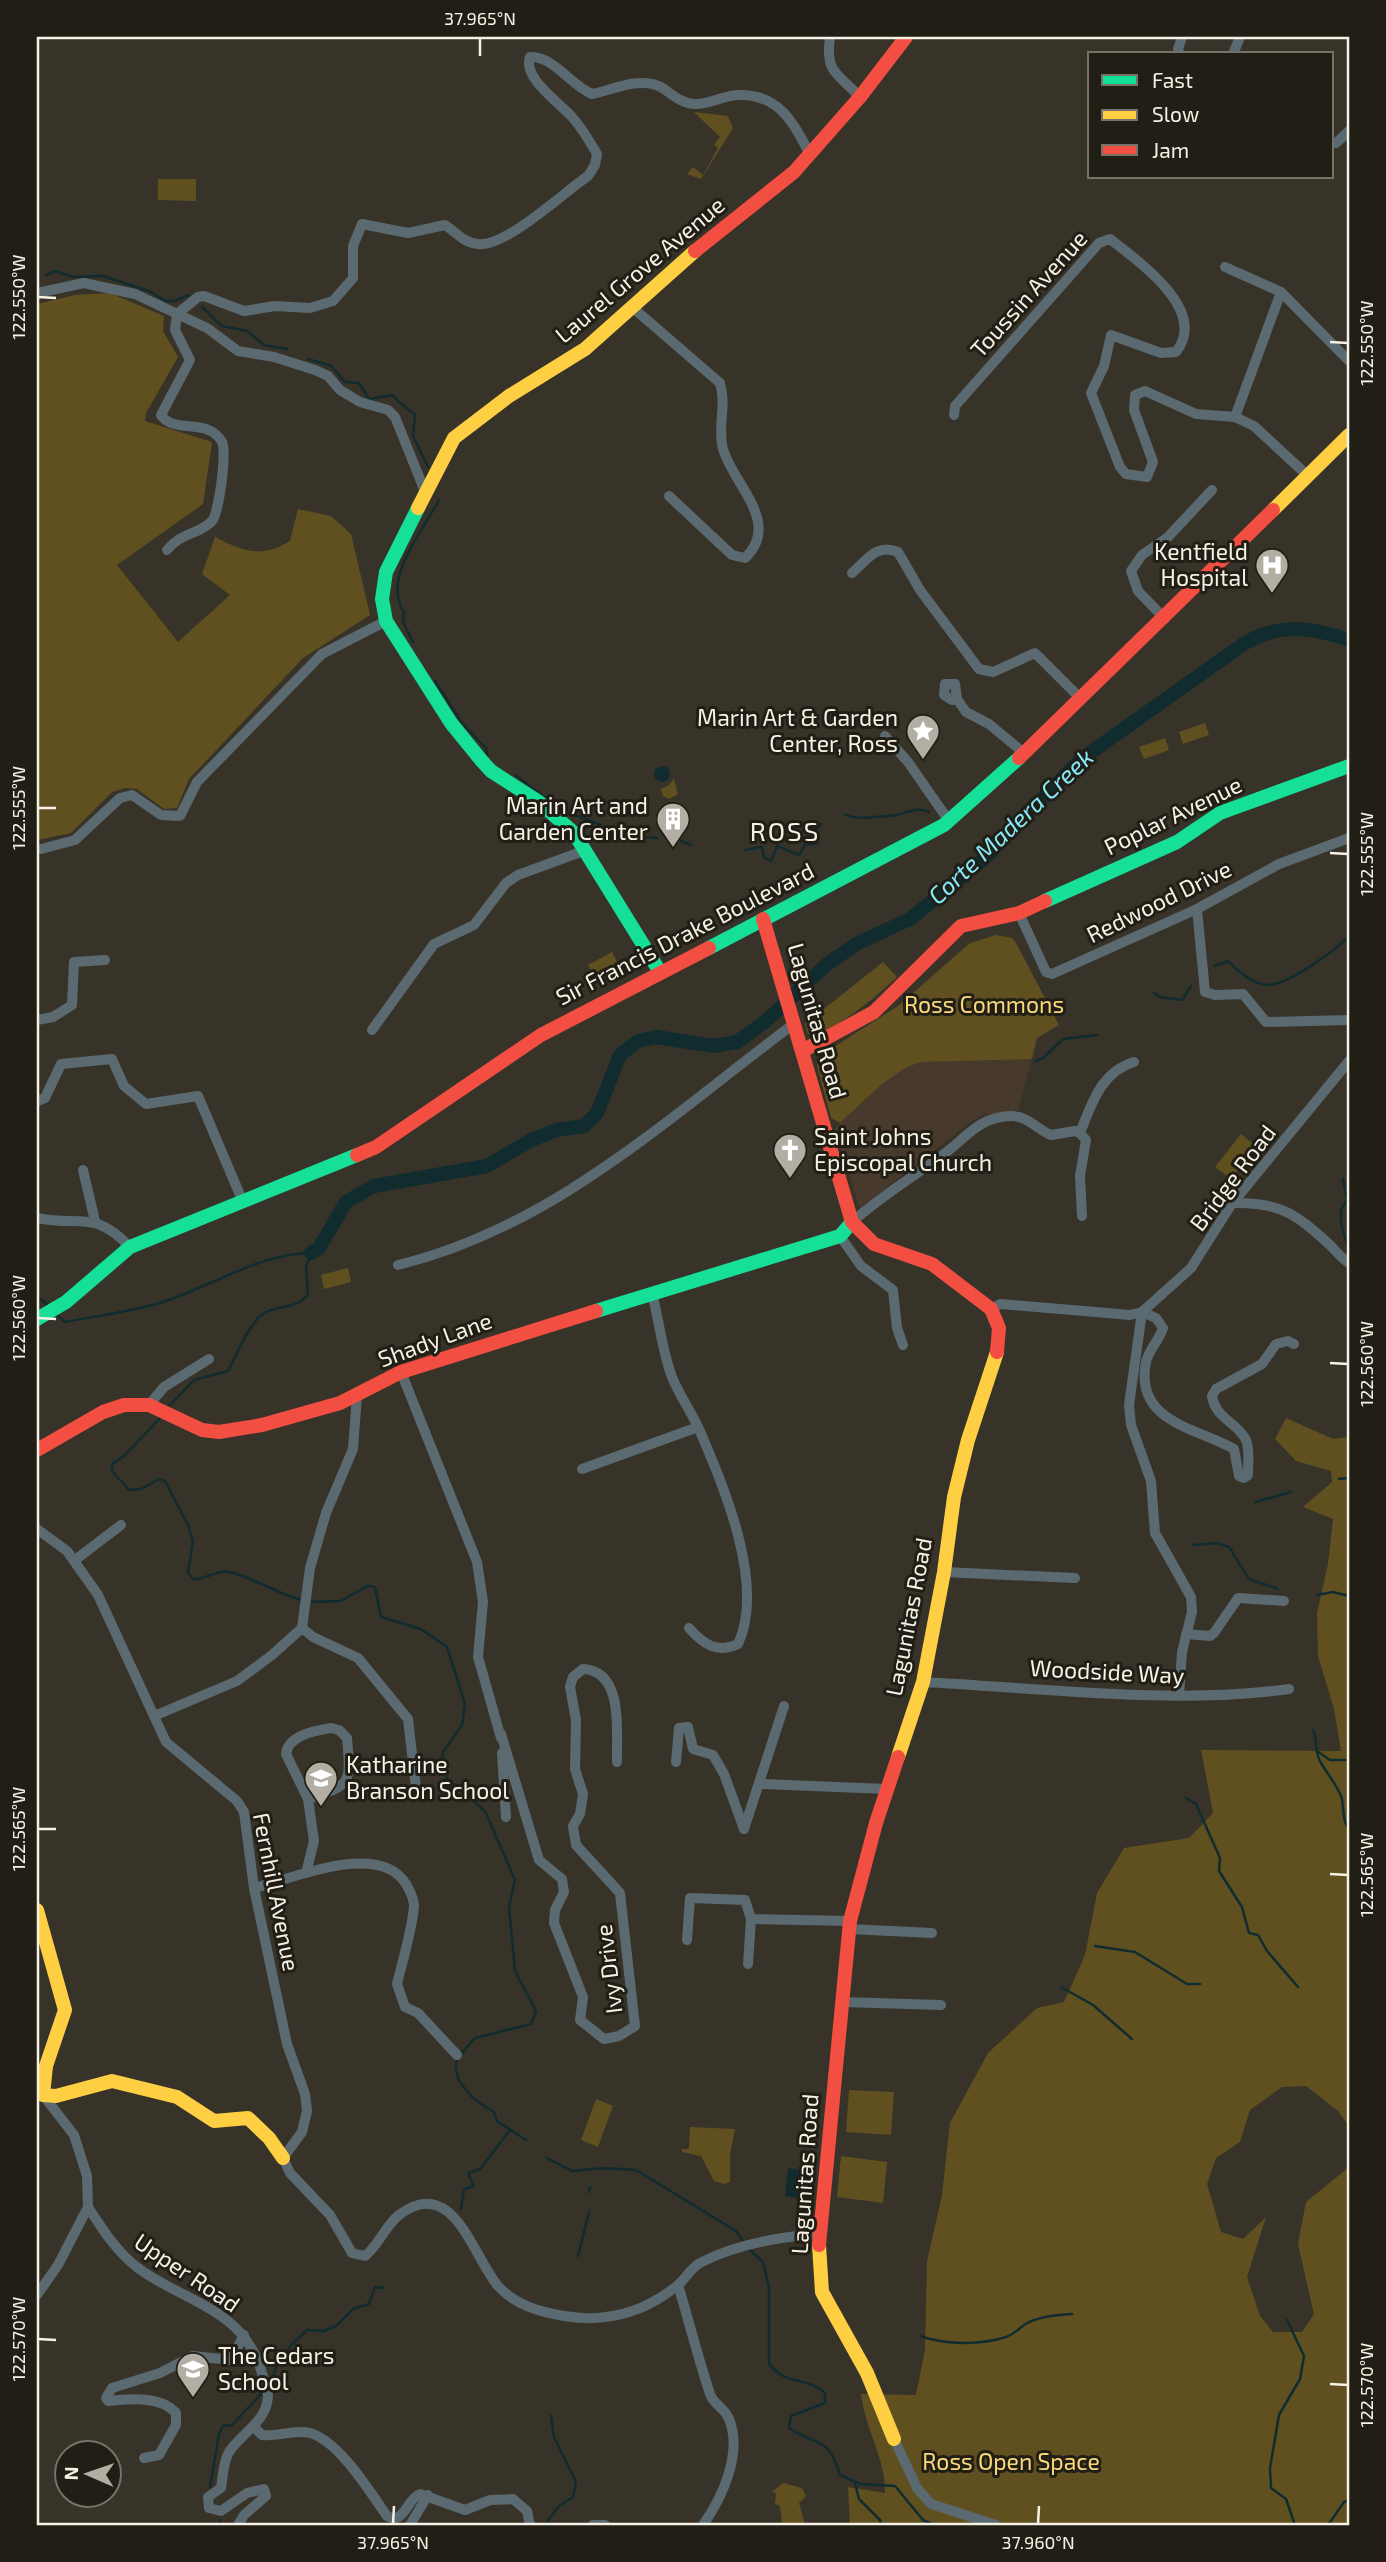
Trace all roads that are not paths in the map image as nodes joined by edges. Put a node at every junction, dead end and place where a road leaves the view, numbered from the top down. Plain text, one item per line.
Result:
1 (830, 37) edge
2 (906, 37) edge
3 (860, 97) junction
4 (1349, 131) edge
5 (1336, 144) dead end
6 (810, 155) junction
7 (1225, 267) dead end
8 (37, 292) edge
9 (1281, 292) junction
10 (632, 307) junction
11 (177, 314) junction
12 (1349, 361) edge
13 (954, 415) dead end
14 (1235, 417) junction
15 (1349, 435) edge
16 (1308, 477) junction
17 (1212, 490) dead end
18 (427, 495) junction
19 (669, 496) dead end
20 (167, 550) dead end
21 (852, 573) dead end
22 (1164, 619) junction
23 (386, 621) junction
24 (957, 699) dead end
25 (1081, 699) junction
26 (885, 736) dead end
27 (1024, 753) junction
28 (1349, 766) edge
29 (949, 821) junction
30 (1349, 838) edge
31 (41, 849) dead end
32 (586, 850) junction
33 (1197, 909) junction
34 (1018, 913) junction
35 (763, 919) junction
36 (105, 960) dead end
37 (660, 972) junction
38 (793, 1016) junction
39 (37, 1020) edge
40 (1349, 1020) edge
41 (372, 1030) dead end
42 (804, 1050) junction
43 (1349, 1061) edge
44 (1134, 1062) dead end
45 (37, 1101) edge
46 (1080, 1133) junction
47 (83, 1170) dead end
48 (243, 1202) junction
49 (1233, 1203) junction
50 (1082, 1216) dead end
51 (37, 1218) edge
52 (94, 1221) junction
53 (852, 1222) junction
54 (840, 1236) junction
55 (130, 1247) junction
56 (1349, 1263) edge
57 (398, 1265) dead end
58 (652, 1293) junction
59 (991, 1309) junction
60 (1142, 1312) junction
61 (39, 1318) edge
62 (1294, 1344) dead end
63 (903, 1345) dead end
64 (209, 1359) dead end
65 (401, 1372) junction
66 (357, 1395) junction
67 (158, 1410) junction
68 (698, 1427) junction
69 (37, 1450) edge
70 (582, 1469) dead end
71 (121, 1525) dead end
72 (37, 1529) edge
73 (75, 1560) junction
74 (944, 1572) junction
75 (1075, 1578) dead end
76 (1284, 1601) dead end
77 (302, 1628) junction
78 (689, 1628) dead end
79 (1186, 1634) junction
80 (923, 1682) junction
81 (1289, 1689) dead end
82 (1179, 1695) junction
83 (784, 1706) dead end
84 (154, 1716) junction
85 (501, 1734) junction
86 (617, 1762) dead end
87 (676, 1762) dead end
88 (761, 1784) junction
89 (416, 1788) dead end
90 (887, 1789) junction
91 (308, 1799) junction
92 (506, 1817) dead end
93 (306, 1873) junction
94 (254, 1888) junction
95 (37, 1910) edge
96 (751, 1919) junction
97 (850, 1925) junction
98 (932, 1933) dead end
99 (687, 1940) dead end
100 (43, 1947) edge
101 (748, 1964) dead end
102 (842, 2002) junction
103 (941, 2005) dead end
104 (457, 2055) dead end
105 (39, 2097) edge
106 (283, 2158) junction
107 (88, 2207) junction
108 (818, 2234) junction
109 (678, 2285) junction
110 (37, 2295) edge
111 (244, 2335) junction
112 (254, 2427) junction
113 (894, 2439) joint
114 (144, 2458) dead end
115 (428, 2495) junction
116 (238, 2525) edge
117 (410, 2525) edge
118 (530, 2525) edge
119 (593, 2525) edge
120 (605, 2525) edge
121 (703, 2525) edge
122 (996, 2525) edge

1 - 3 street
2 - 3 street, Laurel Grove Avenue
3 - 6 street, Laurel Grove Avenue
4 - 5 street
6 - 10 street, Laurel Grove Avenue
6 - 11 street
7 - 9 street
8 - 11 street
9 - 12 street
9 - 14 street
10 - 18 street, Laurel Grove Avenue
10 - 19 street
11 - 18 street
11 - 20 street
13 - 14 street, Toussin Avenue
14 - 16 street, Toussin Avenue
15 - 16 street, Sir Francis Drake Boulevard
16 - 22 street, Sir Francis Drake Boulevard
17 - 22 street
18 - 23 street, Laurel Grove Avenue
21 - 25 street
22 - 25 street, Sir Francis Drake Boulevard
23 - 31 street
23 - 32 street, Laurel Grove Avenue
24 - 27 street
25 - 27 street, Sir Francis Drake Boulevard
26 - 29 street
27 - 29 street, Sir Francis Drake Boulevard
28 - 34 street, Poplar Avenue
29 - 35 street, Sir Francis Drake Boulevard
30 - 33 street, Redwood Drive
32 - 37 street, Laurel Grove Avenue
32 - 41 street
33 - 34 street, Redwood Drive
33 - 40 street
34 - 42 street, Poplar Avenue
35 - 37 street, Sir Francis Drake Boulevard
35 - 38 street, Lagunitas Road
36 - 39 street
37 - 48 street, Sir Francis Drake Boulevard
38 - 42 street, Lagunitas Road
38 - 57 street
42 - 53 street, Lagunitas Road
43 - 49 street, Bridge Road
44 - 46 street
45 - 48 street
46 - 50 street
46 - 53 street
47 - 52 street
48 - 55 street, Sir Francis Drake Boulevard
49 - 56 street
49 - 60 street, Bridge Road
51 - 52 street
52 - 55 street
53 - 54 street
53 - 59 street
54 - 58 street, Shady Lane
54 - 63 street
55 - 61 street, Sir Francis Drake Boulevard
58 - 65 street, Shady Lane
58 - 68 street
59 - 60 street
59 - 74 street, Lagunitas Road
60 - 62 street
60 - 79 street
64 - 67 street
65 - 66 street, Shady Lane
65 - 85 street
66 - 67 street, Shady Lane
66 - 77 street
67 - 69 street, Shady Lane
68 - 70 street
68 - 78 street
71 - 73 street
72 - 73 street, Fernhill Avenue
73 - 84 street, Fernhill Avenue
74 - 75 street
74 - 80 street, Lagunitas Road
76 - 79 street
77 - 84 street
77 - 89 street
79 - 82 street
80 - 82 street, Woodside Way
80 - 90 street, Lagunitas Road
81 - 82 street, Woodside Way
83 - 88 street
84 - 94 street, Fernhill Avenue
85 - 86 street, Ivy Drive
85 - 92 street
87 - 88 street
88 - 90 street
90 - 97 street, Lagunitas Road
91 - 91 street
91 - 93 street
93 - 94 street
93 - 104 street
94 - 106 street, Fernhill Avenue
95 - 100 street
96 - 97 street
96 - 99 street
96 - 101 street
97 - 98 street
97 - 102 street, Lagunitas Road
100 - 105 street
102 - 103 street
102 - 108 street, Lagunitas Road
105 - 106 street
105 - 107 street
106 - 109 street
107 - 110 street
107 - 111 street, Upper Road
108 - 109 street
108 - 113 street, Lagunitas Road
109 - 121 street
111 - 112 street, Upper Road
111 - 114 street, Upper Road
112 - 115 street
112 - 116 street
113 - 122 street
115 - 117 street
115 - 118 street
119 - 120 street

